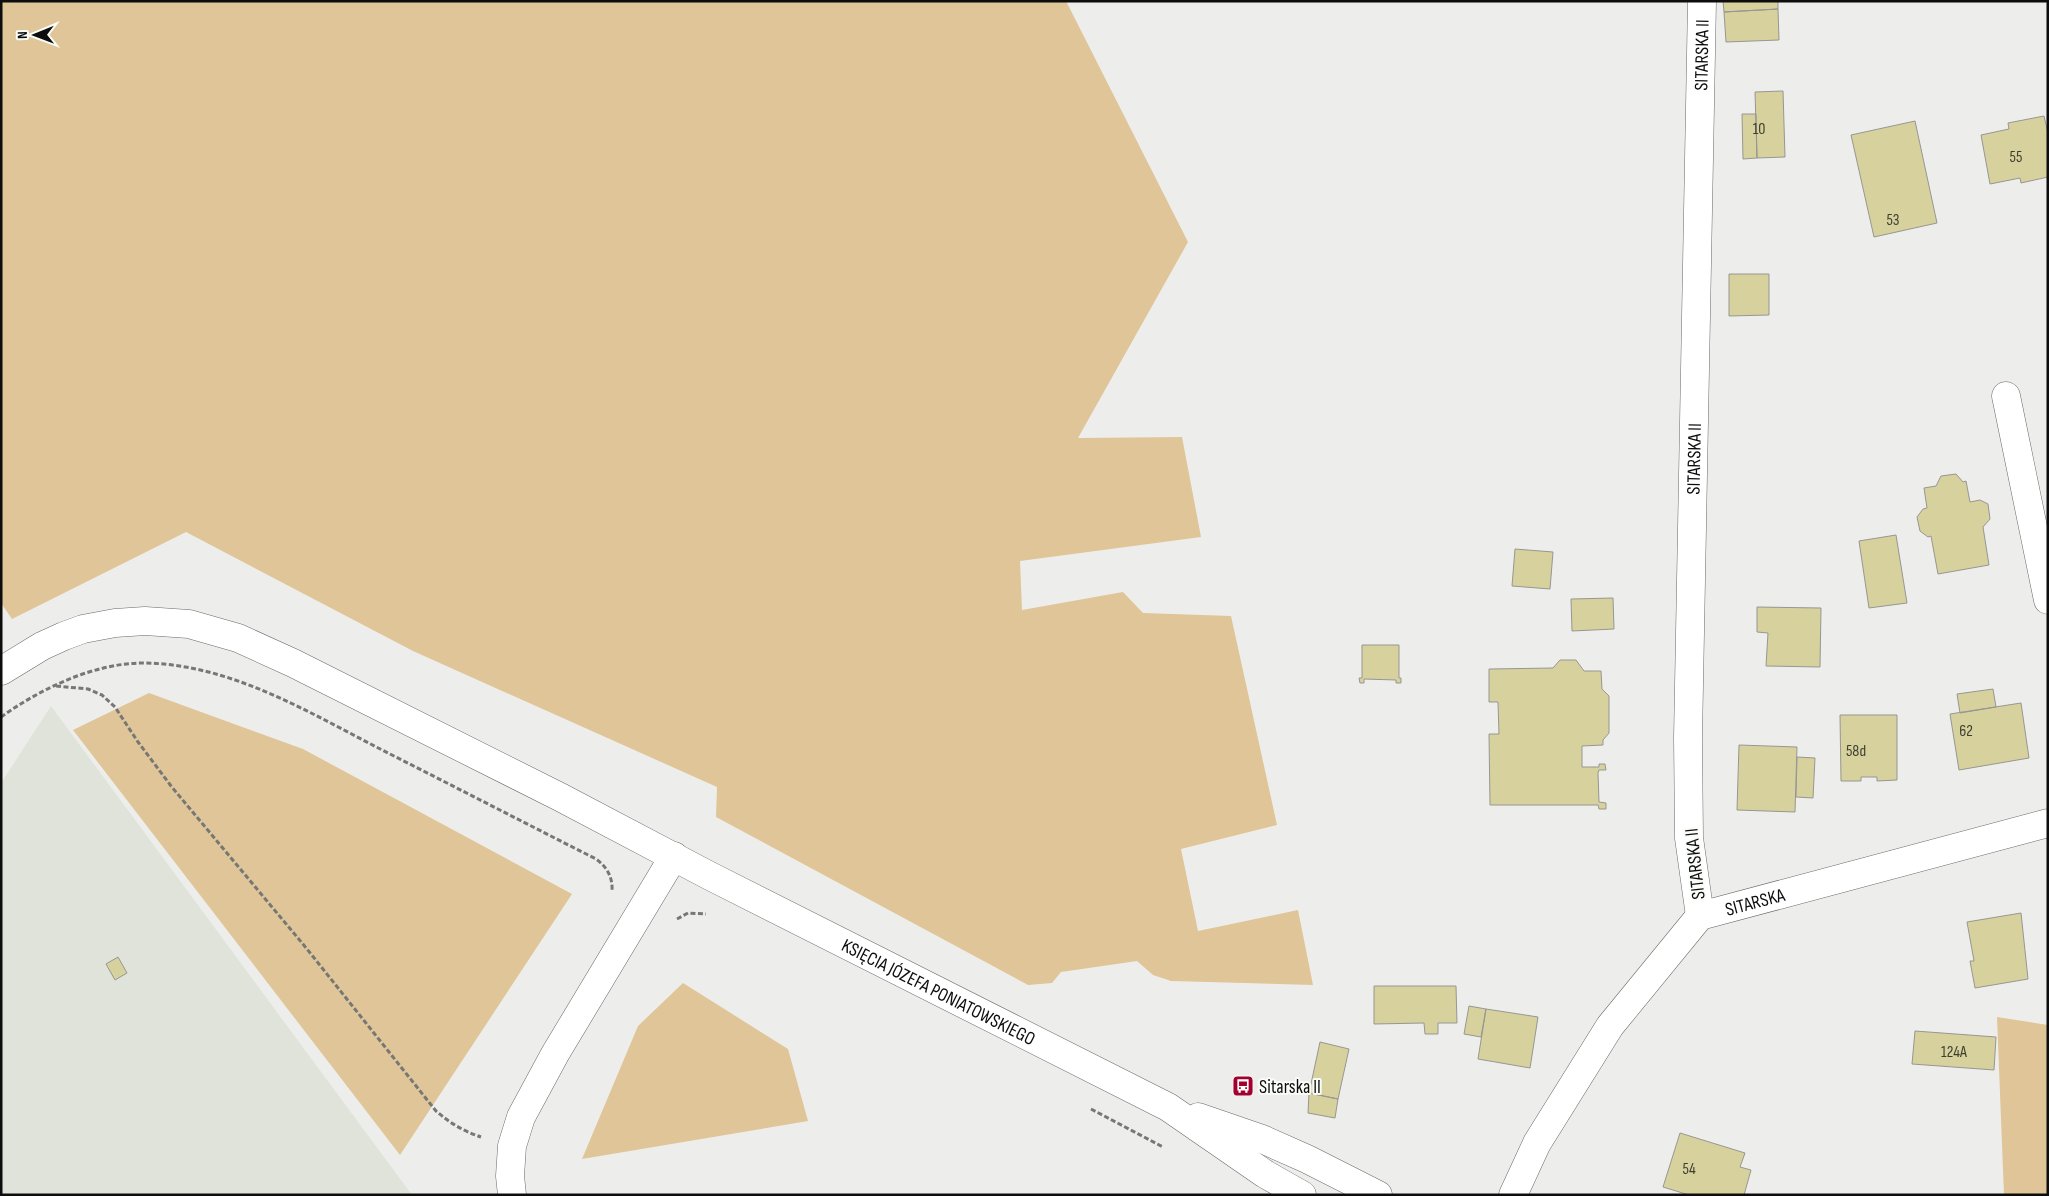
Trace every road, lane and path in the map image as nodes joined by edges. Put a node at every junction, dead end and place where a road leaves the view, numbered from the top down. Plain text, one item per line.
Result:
1 (1702, 1) edge
2 (2006, 396) dead end
3 (2048, 600) edge
4 (1, 671) edge
5 (56, 686) junction
6 (1, 717) edge
7 (2048, 824) edge
8 (674, 856) junction
9 (610, 898) dead end
10 (709, 915) dead end
11 (1700, 916) junction
12 (671, 925) dead end
13 (1086, 1106) dead end
14 (1168, 1107) junction
15 (512, 1146) junction
16 (1168, 1150) dead end
17 (512, 1195) edge
18 (1302, 1195) edge
19 (1378, 1195) edge
20 (1513, 1195) edge

1 - 11 street, SITARSKA II
2 - 3 street
4 - 8 street, KSIĘCIA JÓZEFA PONIATOWSKIEGO
5 - 6 path
5 - 9 path
5 - 15 path
7 - 11 street, SITARSKA
8 - 14 street, KSIĘCIA JÓZEFA PONIATOWSKIEGO
8 - 15 street
10 - 12 path
11 - 20 street, SITARSKA
13 - 16 path
14 - 18 street, KSIĘCIA JÓZEFA PONIATOWSKIEGO
14 - 19 street, KSIĘCIA JÓZEFA PONIATOWSKIEGO
15 - 17 street

